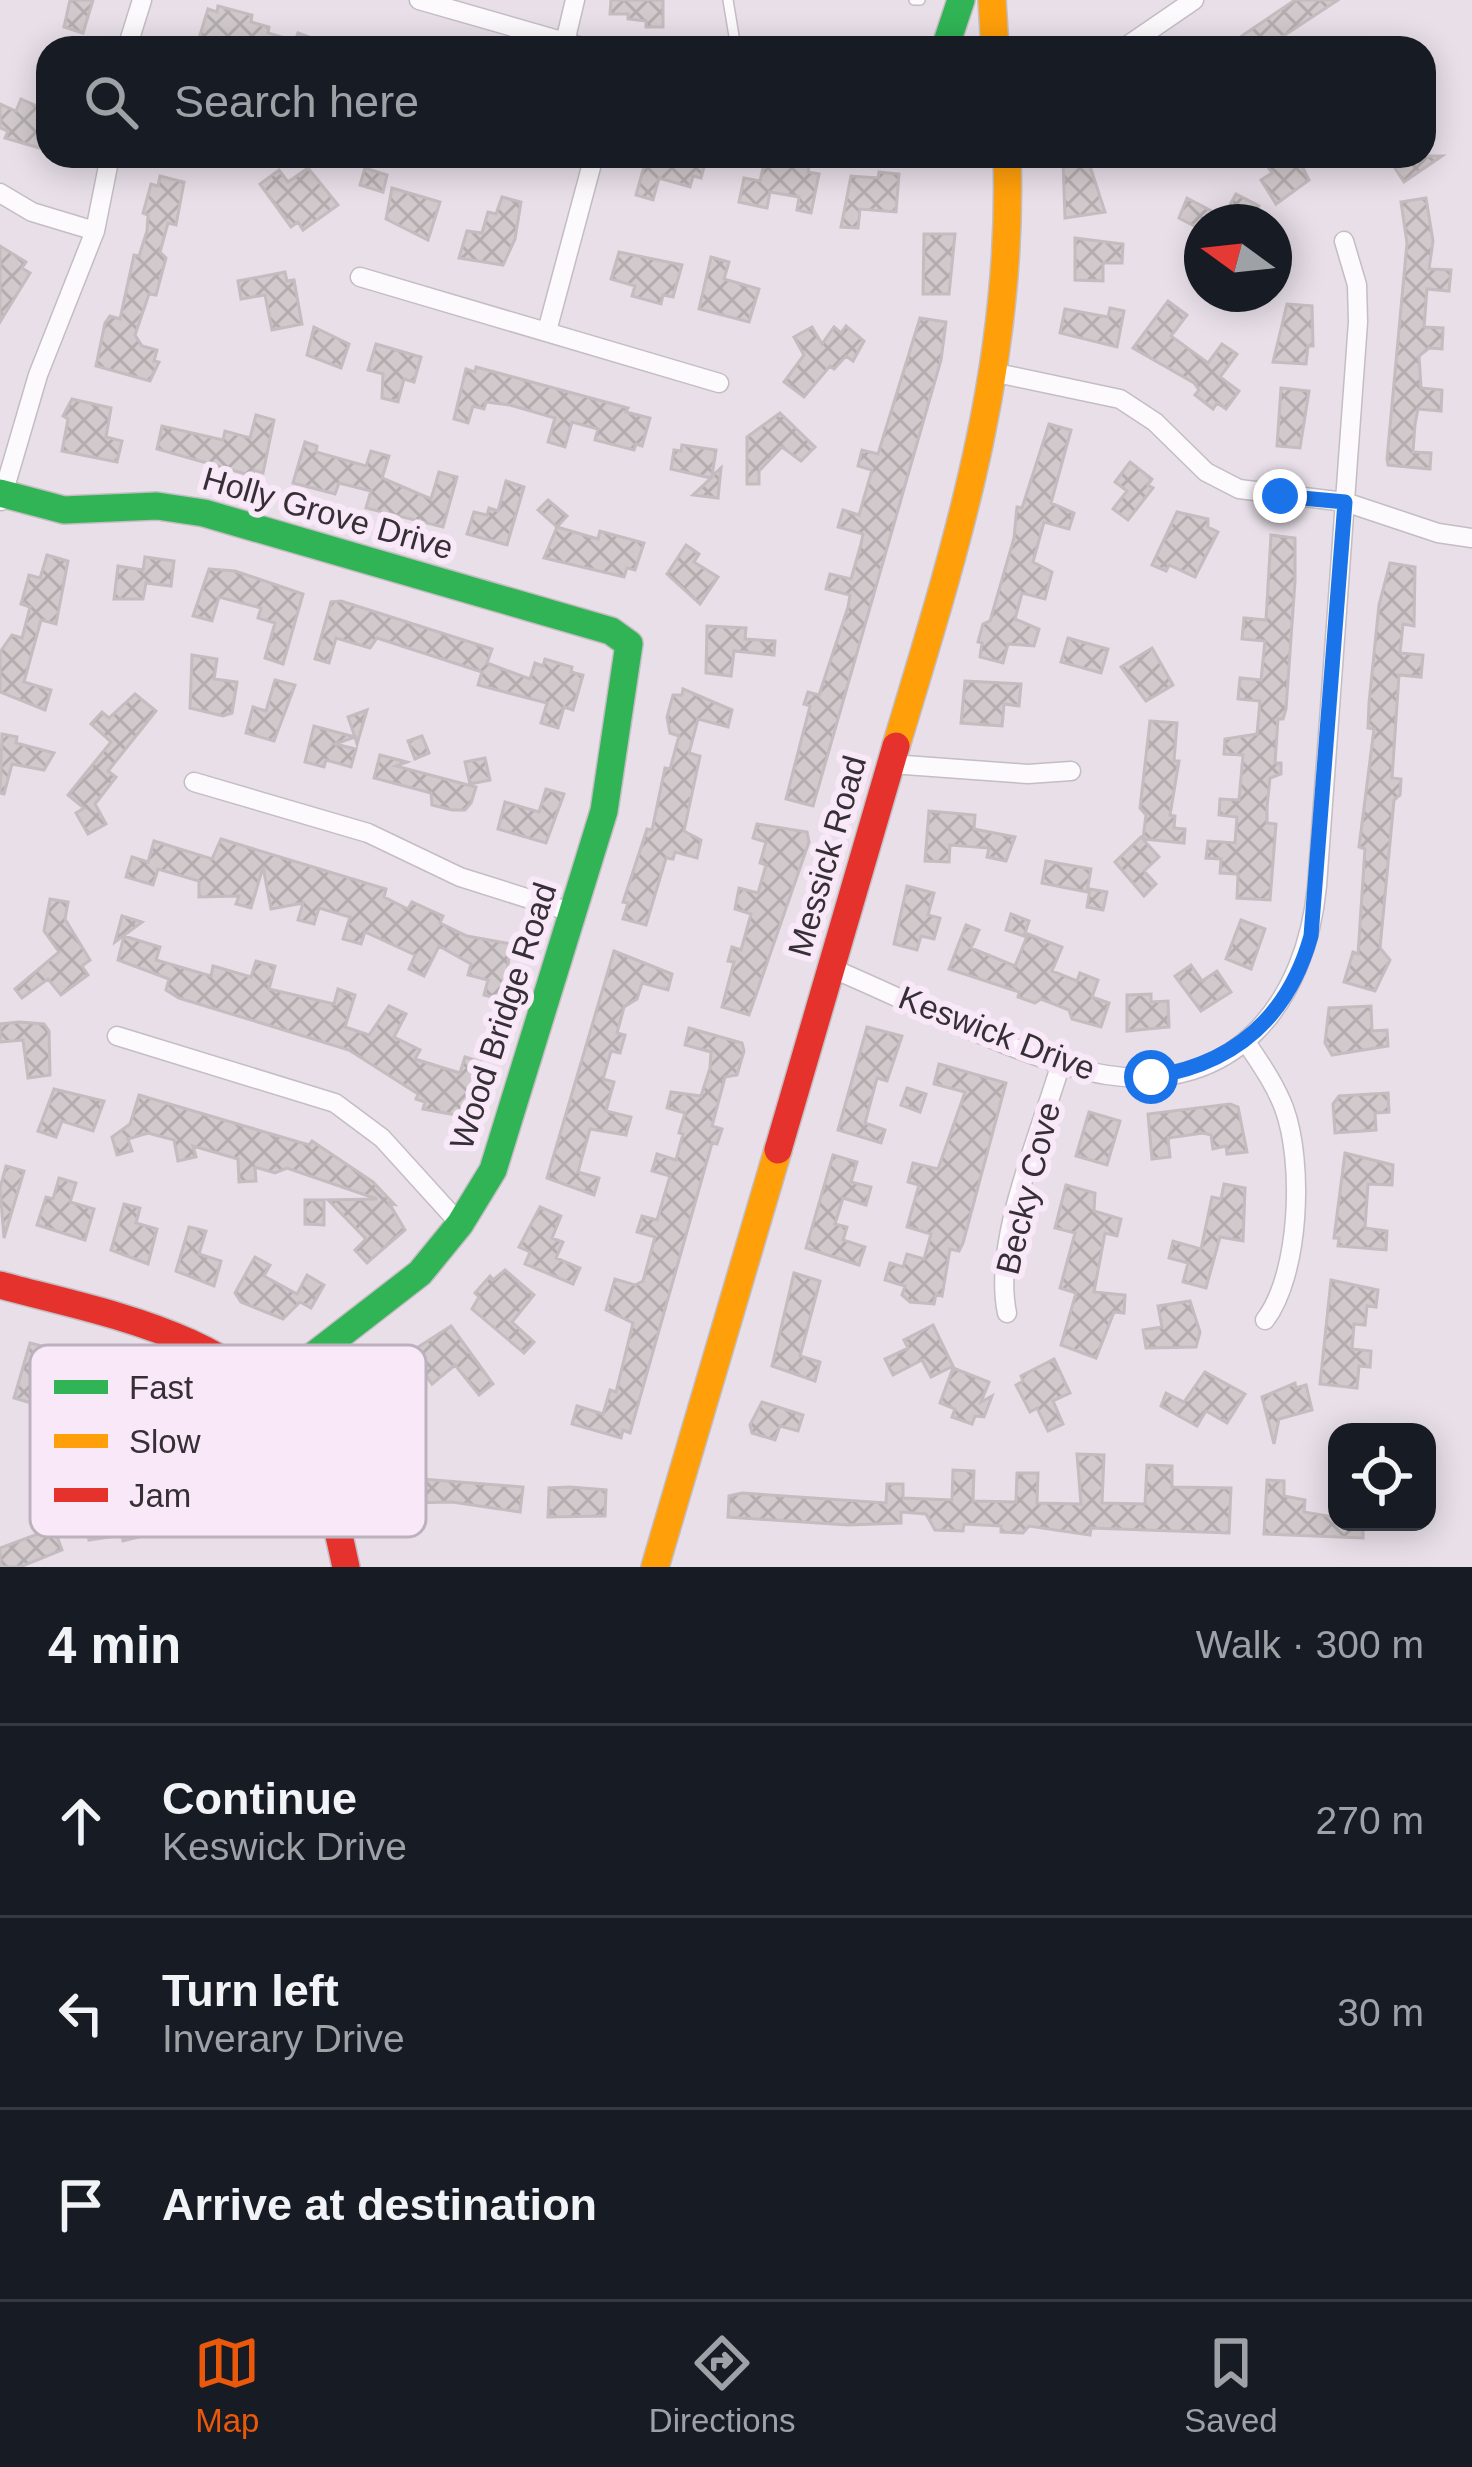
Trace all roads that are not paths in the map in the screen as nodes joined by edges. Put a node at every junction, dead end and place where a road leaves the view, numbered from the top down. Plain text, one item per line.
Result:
1 (142, 0) edge
2 (419, 0) edge
3 (575, 0) edge
4 (728, 0) edge
5 (961, 0) edge
6 (992, 0) edge
7 (1194, 0) edge
8 (132, 36) edge
9 (544, 36) edge
10 (566, 36) edge
11 (734, 36) edge
12 (949, 36) edge
13 (994, 36) edge
14 (1142, 36) edge
15 (108, 168) edge
16 (591, 168) edge
17 (1007, 168) edge
18 (0, 193) edge
19 (95, 231) junction
20 (1344, 241) dead end
21 (360, 277) dead end
22 (547, 331) junction
23 (998, 373) junction
24 (718, 383) dead end
25 (1, 497) edge
26 (1345, 502) junction
27 (1472, 538) edge
28 (629, 644) joint
29 (891, 764) junction
30 (1071, 771) dead end
31 (194, 782) dead end
32 (574, 913) junction
33 (832, 968) junction
34 (117, 1036) dead end
35 (1246, 1042) junction
36 (1060, 1064) junction
37 (460, 1224) junction
38 (0, 1285) edge
39 (1007, 1313) dead end
40 (1265, 1320) dead end
41 (199, 1345) edge
42 (329, 1345) edge
43 (339, 1537) edge
44 (346, 1567) edge
45 (656, 1567) edge

1 - 8 street
2 - 9 street
3 - 10 street
4 - 11 lane
5 - 12 street
6 - 13 street
7 - 14 street
15 - 19 street
16 - 22 street
17 - 23 street, Messick Road
18 - 19 street
19 - 25 street
20 - 26 street, Keswick Drive
21 - 22 street
22 - 24 street
23 - 26 street
23 - 29 street, Messick Road
25 - 28 street, Holly Grove Drive
26 - 27 street
26 - 35 street, Keswick Drive
28 - 32 street, Wood Bridge Road
29 - 30 street
29 - 33 street, Messick Road
31 - 32 street
32 - 37 street, Wood Bridge Road
33 - 36 street, Keswick Drive
33 - 45 street, Messick Road
34 - 37 street
35 - 36 street, Keswick Drive
35 - 40 street
36 - 39 street, Becky Cove
37 - 42 street, Wood Bridge Road
38 - 41 street
43 - 44 street

